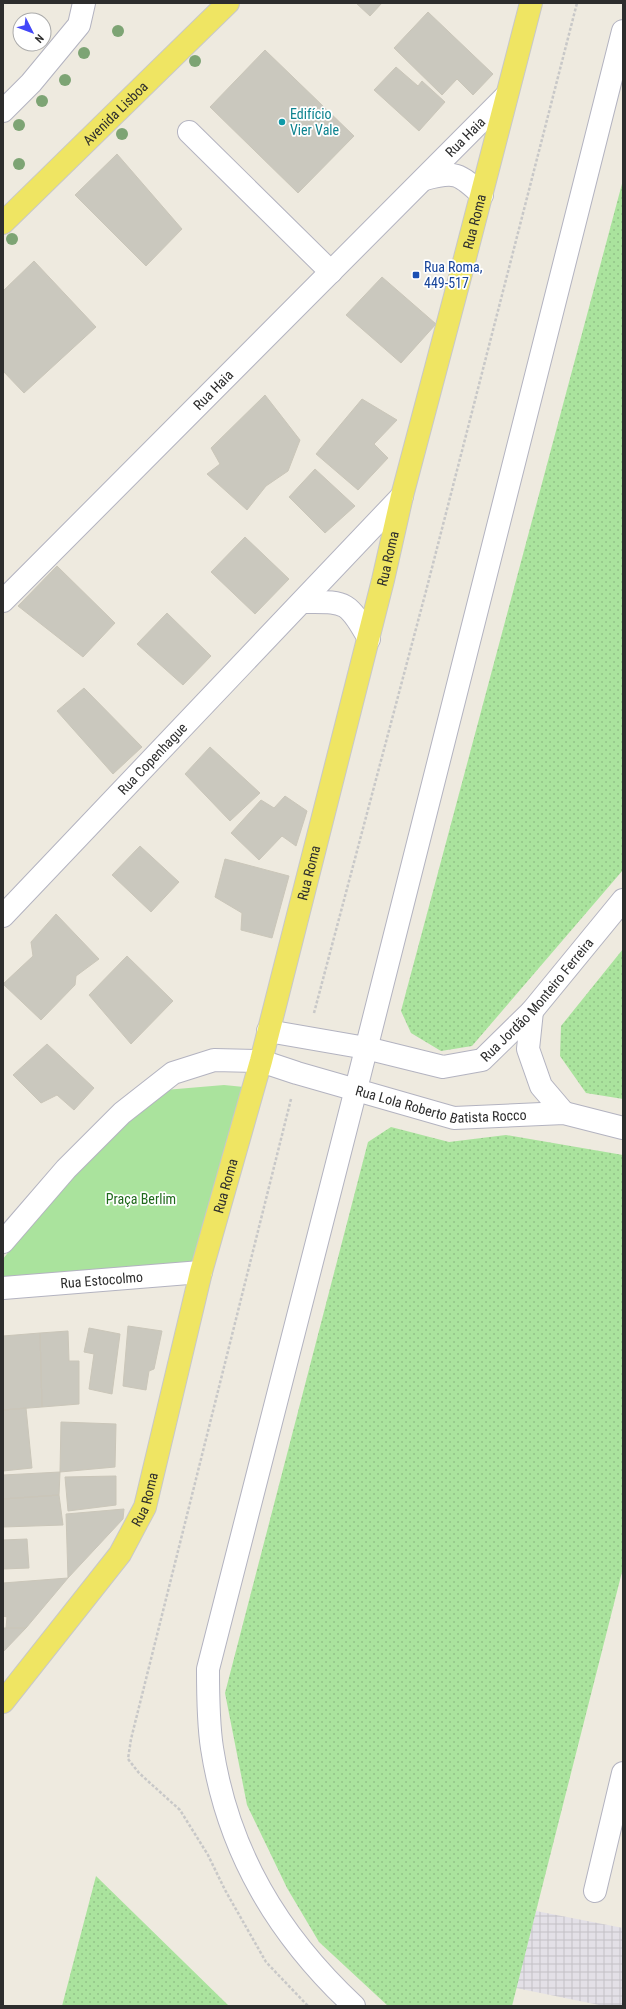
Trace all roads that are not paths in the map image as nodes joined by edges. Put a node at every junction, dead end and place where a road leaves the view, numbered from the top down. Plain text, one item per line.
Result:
1 (84, 3) edge
2 (228, 3) edge
3 (531, 3) edge
4 (623, 31) edge
5 (506, 96) junction
6 (3, 111) edge
7 (189, 132) dead end
8 (425, 179) junction
9 (482, 195) junction
10 (3, 223) edge
11 (331, 272) junction
12 (402, 496) junction
13 (3, 601) edge
14 (302, 602) junction
15 (369, 639) junction
16 (622, 901) edge
17 (3, 916) edge
18 (532, 1011) junction
19 (268, 1031) junction
20 (366, 1048) junction
21 (262, 1060) junction
22 (356, 1089) junction
23 (564, 1113) junction
24 (623, 1128) edge
25 (3, 1242) edge
26 (200, 1272) junction
27 (3, 1288) edge
28 (3, 1702) edge
29 (623, 1773) edge
30 (595, 1891) dead end
31 (354, 2006) edge

1 - 6 street
2 - 10 main road, Avenida Lisboa
3 - 5 main road, Rua Roma
4 - 20 street
5 - 8 street, Rua Haia
5 - 9 main road, Rua Roma
7 - 11 street
8 - 9 street, Rua Haia
8 - 11 street, Rua Haia
9 - 12 main road, Rua Roma
11 - 13 street, Rua Haia
12 - 14 street, Rua Copenhague
12 - 15 main road, Rua Roma
14 - 15 street
14 - 17 street, Rua Copenhague
15 - 19 main road, Rua Roma
16 - 18 street, Rua Jordão Monteiro Ferreira
18 - 20 street, Rua Jordão Monteiro Ferreira
18 - 23 street
19 - 20 street, Rua Jordão Monteiro Ferreira
19 - 21 main road, Rua Roma
20 - 22 street
21 - 22 street, Rua Lola Roberto Batista Rocco
21 - 25 street
21 - 26 main road, Rua Roma
22 - 23 street, Rua Lola Roberto Batista Rocco
22 - 31 street
23 - 24 street, Rua Lola Roberto Batista Rocco
26 - 27 street, Rua Estocolmo
26 - 28 main road, Rua Roma
29 - 30 street

